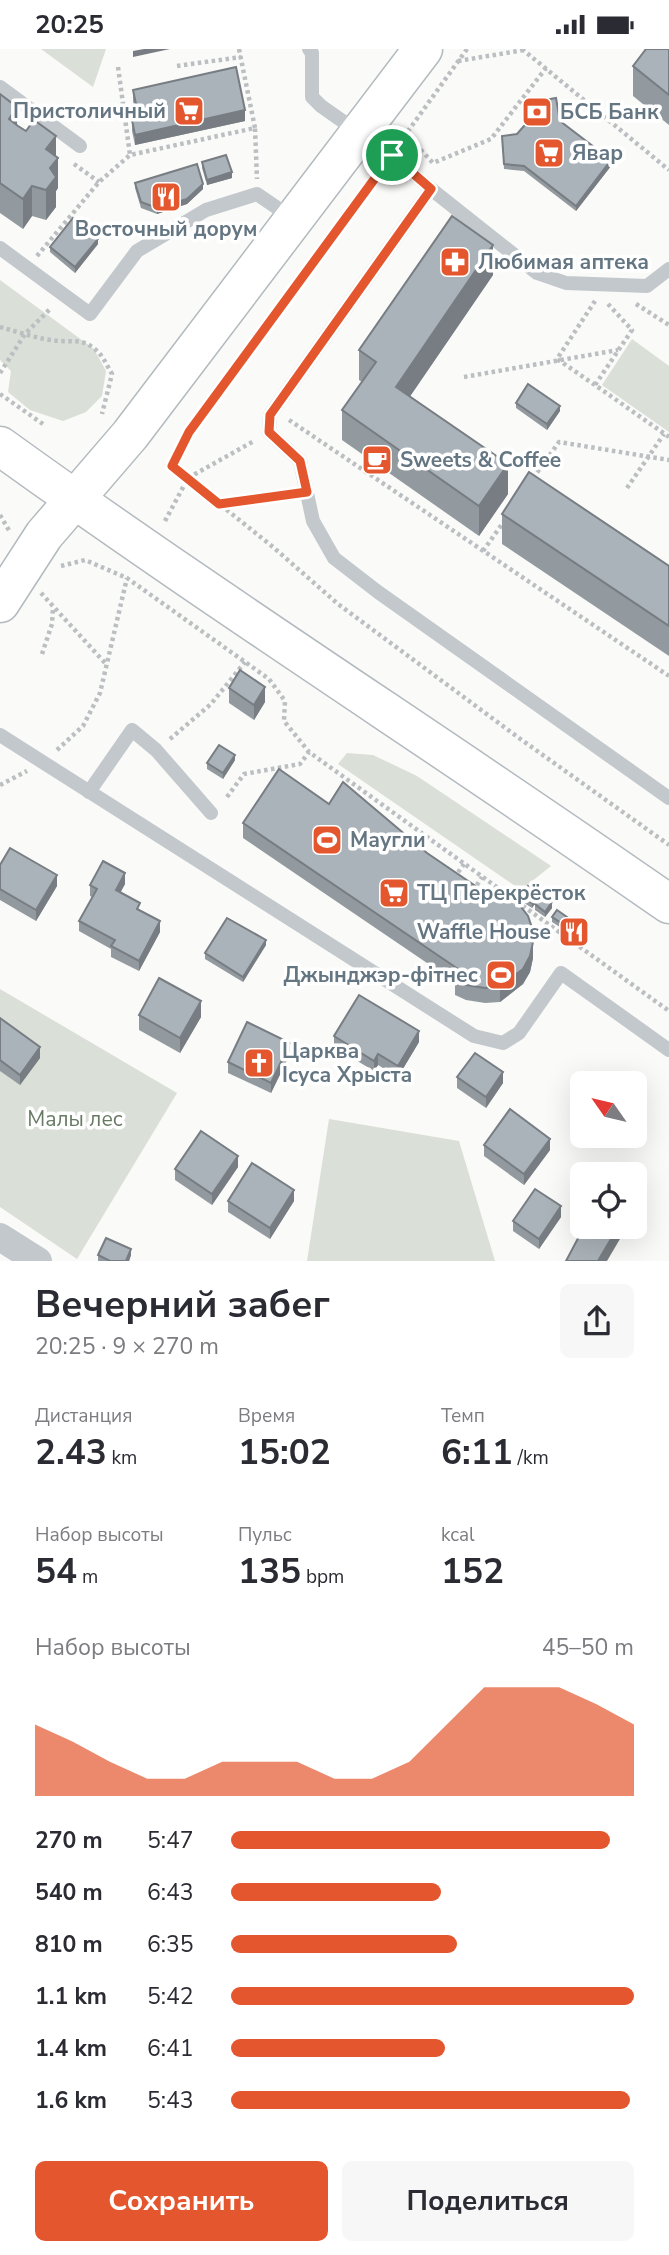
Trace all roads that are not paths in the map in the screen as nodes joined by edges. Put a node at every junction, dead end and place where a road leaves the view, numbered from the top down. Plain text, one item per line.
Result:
1 (309, 49) edge
2 (441, 55) edge
3 (0, 87) edge
4 (362, 128) junction
5 (80, 146) dead end
6 (431, 189) junction
7 (293, 218) junction
8 (0, 248) edge
9 (669, 269) edge
10 (0, 446) edge
11 (73, 499) junction
12 (0, 603) edge
13 (0, 735) edge
14 (89, 792) junction
15 (669, 797) edge
16 (211, 813) dead end
17 (669, 904) edge
18 (669, 1050) edge
19 (0, 1237) edge
20 (38, 1261) edge

1 - 4 lane
2 - 4 main road
3 - 5 lane
4 - 6 lane
4 - 7 main road
6 - 9 lane
6 - 15 lane
7 - 8 lane
7 - 11 main road
10 - 11 main road
11 - 12 main road
11 - 17 main road
13 - 14 lane
14 - 16 lane
14 - 18 lane
19 - 20 street

